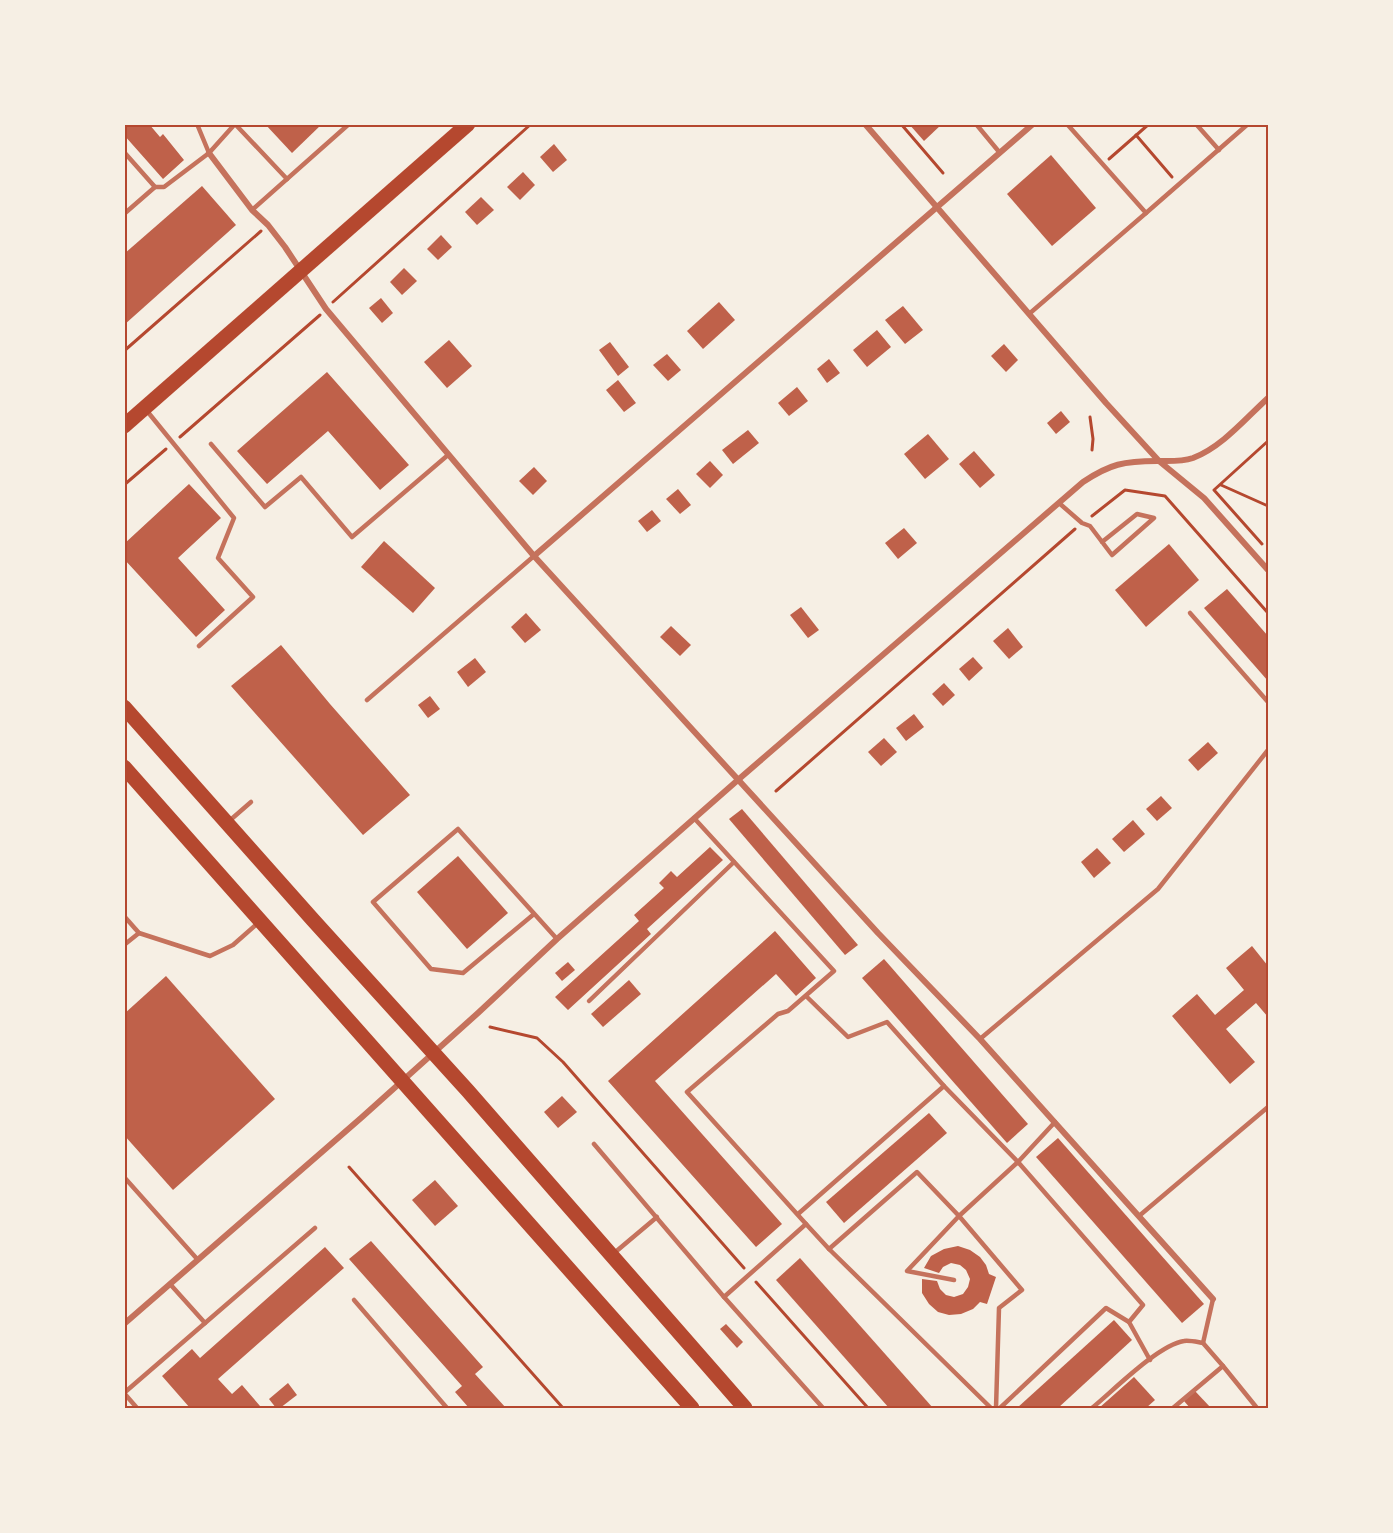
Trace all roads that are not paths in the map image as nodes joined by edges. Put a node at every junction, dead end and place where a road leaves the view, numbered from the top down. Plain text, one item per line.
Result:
1 (197, 124) edge
2 (349, 124) edge
3 (468, 124) edge
4 (865, 124) edge
5 (976, 124) edge
6 (1033, 124) edge
7 (1196, 124) edge
8 (1248, 124) edge
9 (1070, 126) edge
10 (1219, 150) junction
11 (124, 152) edge
12 (209, 153) junction
13 (1000, 153) junction
14 (286, 179) junction
15 (155, 187) junction
16 (937, 206) junction
17 (252, 210) junction
18 (1146, 213) junction
19 (124, 214) edge
20 (300, 271) junction
21 (1029, 314) junction
22 (1269, 398) edge
23 (145, 408) junction
24 (124, 426) edge
25 (211, 444) dead end
26 (448, 455) junction
27 (1159, 461) junction
28 (1059, 502) junction
29 (1102, 542) junction
30 (534, 556) junction
31 (1269, 570) edge
32 (1190, 613) dead end
33 (199, 646) dead end
34 (367, 700) dead end
35 (1269, 702) edge
36 (124, 706) edge
37 (1269, 750) edge
38 (124, 767) edge
39 (739, 779) junction
40 (251, 802) dead end
41 (694, 818) junction
42 (227, 823) junction
43 (734, 862) junction
44 (534, 914) junction
45 (124, 916) edge
46 (261, 921) junction
47 (139, 933) junction
48 (557, 939) junction
49 (124, 945) edge
50 (806, 996) junction
51 (589, 1001) dead end
52 (980, 1039) junction
53 (433, 1054) junction
54 (403, 1081) junction
55 (944, 1086) junction
56 (1269, 1107) edge
57 (1055, 1122) junction
58 (594, 1144) dead end
59 (1018, 1162) junction
60 (124, 1177) edge
61 (798, 1215) junction
62 (959, 1216) junction
63 (1139, 1216) junction
64 (657, 1217) junction
65 (806, 1224) junction
66 (315, 1228) dead end
67 (829, 1249) junction
68 (610, 1256) junction
69 (198, 1260) junction
70 (954, 1280) dead end
71 (170, 1284) junction
72 (724, 1297) junction
73 (1213, 1299) joint
74 (354, 1300) dead end
75 (1129, 1322) junction
76 (205, 1323) junction
77 (124, 1324) edge
78 (1203, 1343) junction
79 (1150, 1360) junction
80 (1223, 1366) junction
81 (124, 1393) edge
82 (137, 1408) edge
83 (447, 1408) edge
84 (692, 1408) edge
85 (745, 1408) edge
86 (823, 1408) edge
87 (992, 1408) edge
88 (998, 1408) edge
89 (1092, 1408) edge
90 (1173, 1408) edge
91 (1257, 1408) edge

1 - 12 lane
2 - 14 lane
3 - 20 main road
4 - 16 street
5 - 13 lane
6 - 13 street
7 - 10 lane
8 - 10 lane
9 - 18 lane
10 - 18 lane
11 - 15 lane
12 - 14 lane
12 - 15 lane
12 - 17 street
13 - 16 street
14 - 17 lane
15 - 19 lane
16 - 21 street
16 - 30 street
17 - 20 street
18 - 21 lane
20 - 23 main road
20 - 26 street
21 - 27 street
22 - 27 street
23 - 24 main road
23 - 33 lane
25 - 26 lane
26 - 30 street
27 - 28 street
27 - 31 street
28 - 29 lane
28 - 39 street
29 - 29 lane
30 - 34 lane
30 - 39 street
32 - 35 lane
36 - 42 main road
37 - 52 lane
38 - 46 main road
39 - 41 street
39 - 52 street
40 - 42 lane
41 - 43 lane
41 - 48 street
42 - 53 main road
43 - 50 lane
43 - 51 lane
44 - 44 lane
44 - 48 lane
45 - 47 lane
46 - 47 lane
46 - 54 main road
47 - 49 lane
48 - 53 street
50 - 55 lane
50 - 61 lane
52 - 57 street
53 - 54 street
53 - 68 main road
54 - 69 street
54 - 84 main road
55 - 59 lane
55 - 61 lane
56 - 63 lane
57 - 59 lane
57 - 63 street
58 - 64 lane
59 - 62 lane
59 - 75 lane
60 - 69 lane
61 - 65 lane
62 - 67 lane
62 - 70 lane
62 - 88 lane
63 - 73 street
64 - 68 lane
64 - 72 lane
65 - 67 lane
65 - 72 lane
66 - 76 lane
67 - 87 lane
68 - 85 main road
69 - 71 street
71 - 76 lane
71 - 77 street
72 - 86 lane
73 - 78 lane
74 - 83 lane
75 - 79 lane
75 - 88 lane
76 - 81 lane
78 - 79 lane
78 - 80 lane
79 - 89 lane
80 - 90 lane
80 - 91 lane
81 - 82 lane

